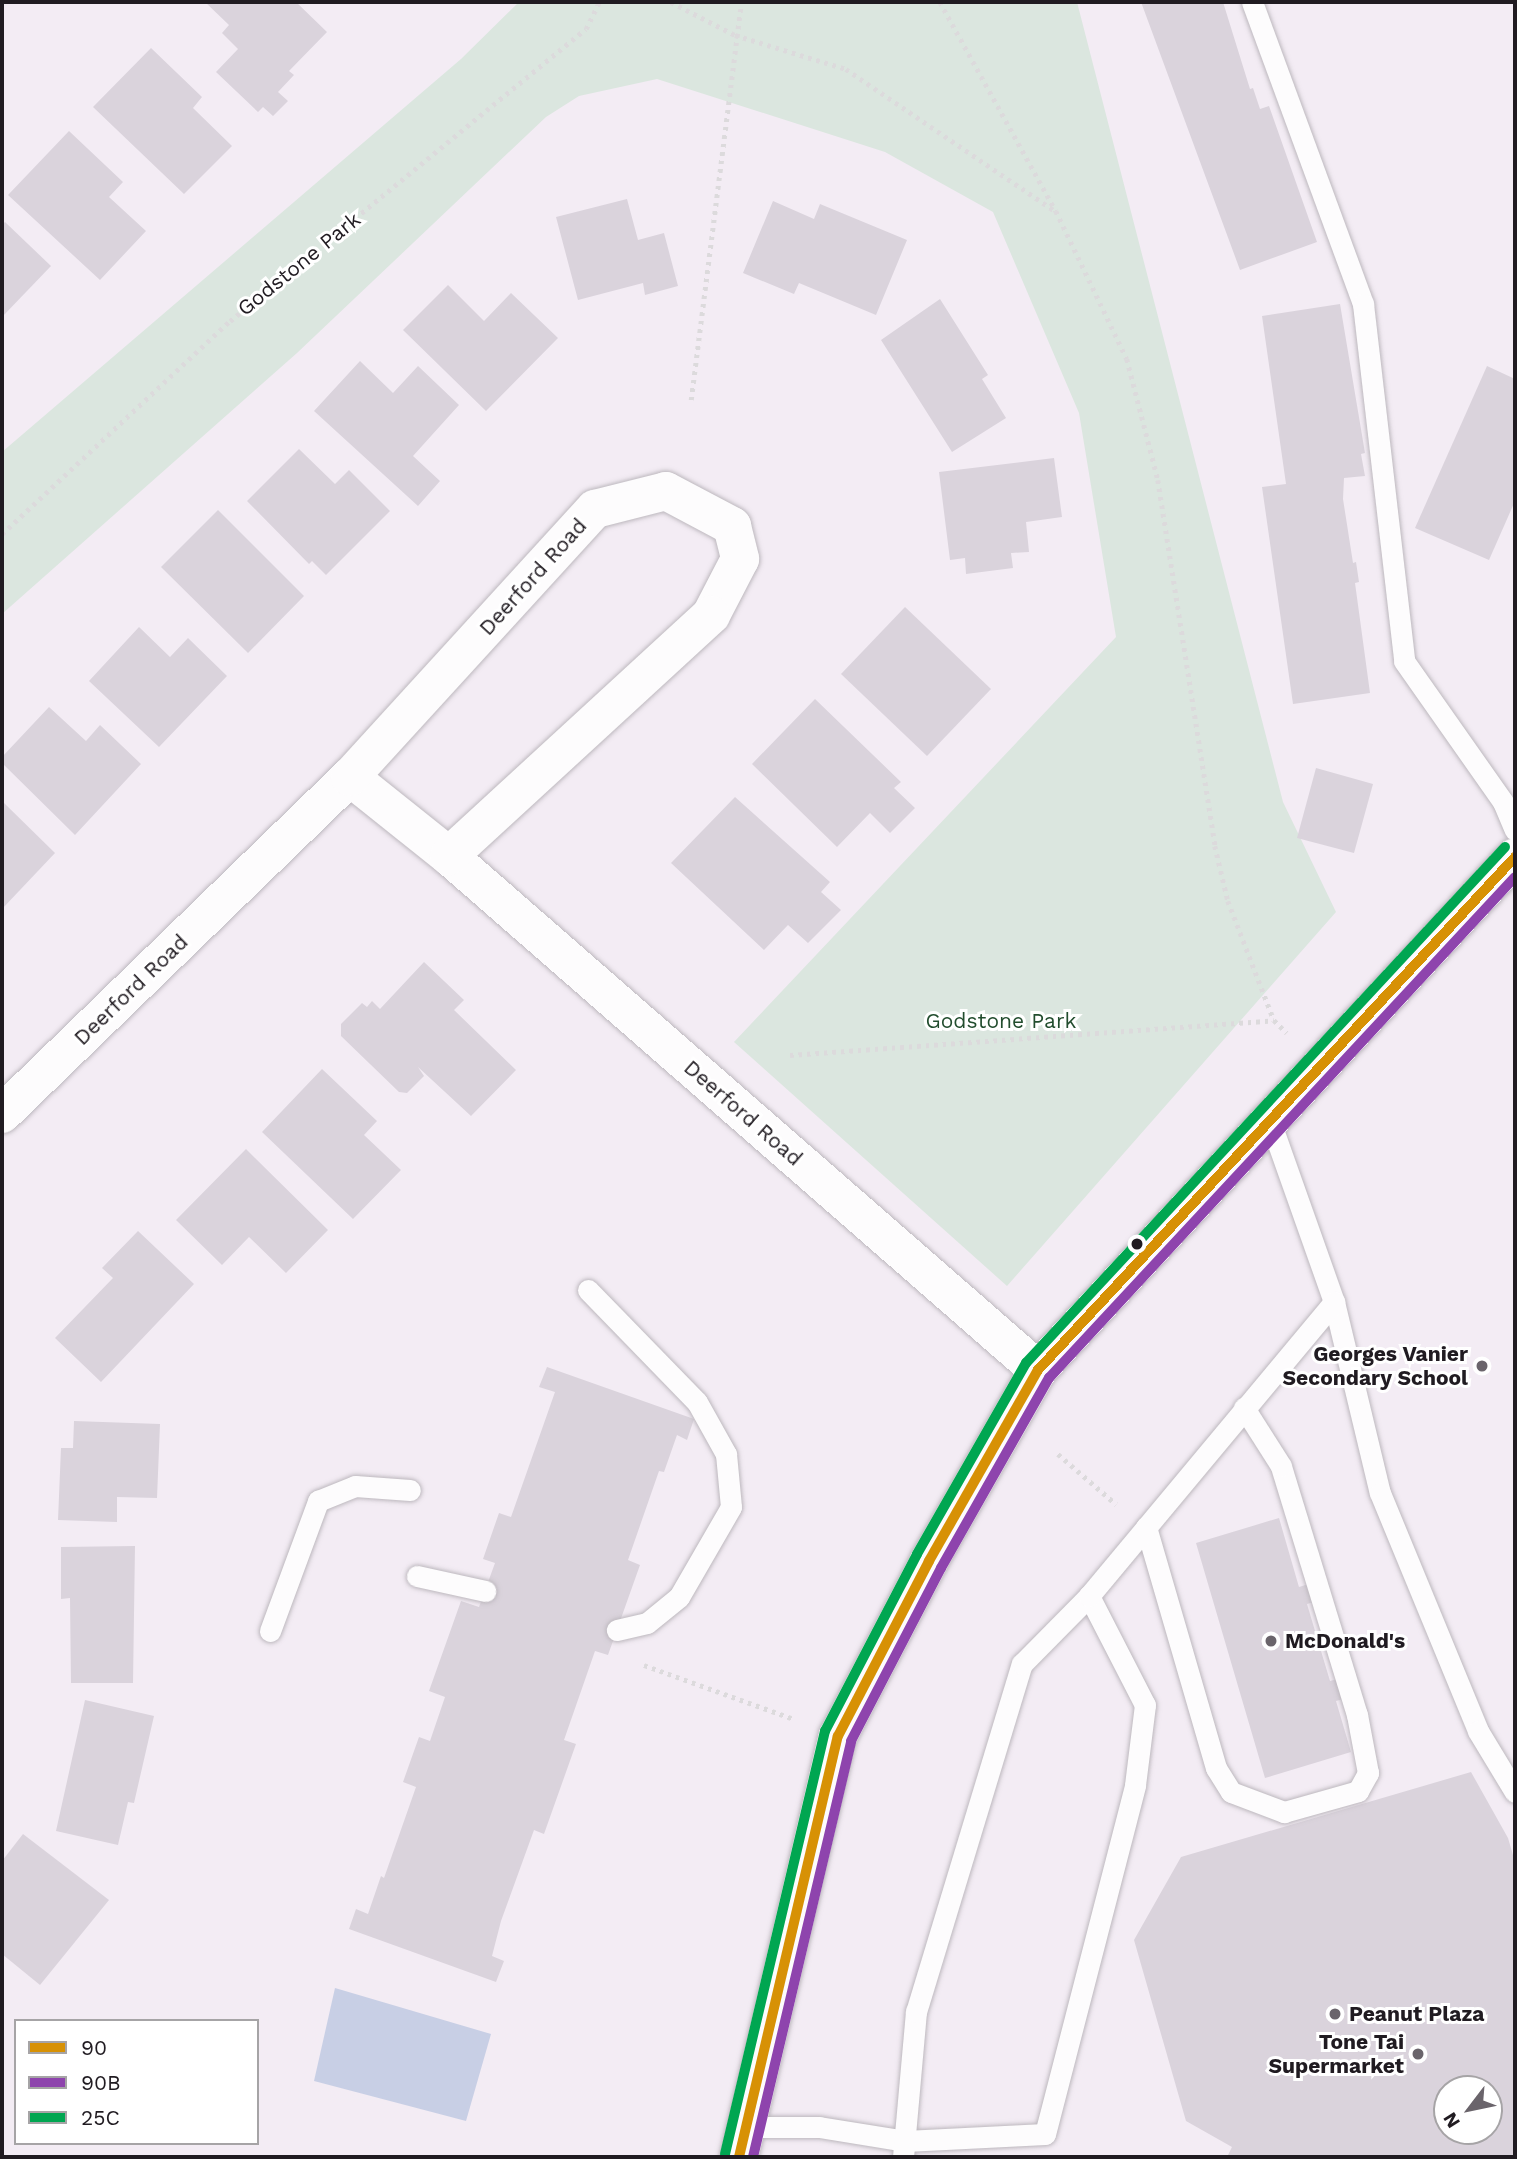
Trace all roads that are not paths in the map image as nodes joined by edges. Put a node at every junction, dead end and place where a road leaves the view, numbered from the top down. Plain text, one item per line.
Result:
1 (1252, 2) edge
2 (350, 777) junction
3 (1515, 830) edge
4 (449, 856) junction
5 (1515, 857) edge
6 (2, 1114) edge
7 (1271, 1124) junction
8 (587, 1290) dead end
9 (1334, 1302) junction
10 (1038, 1370) junction
11 (1244, 1408) junction
12 (410, 1490) dead end
13 (1146, 1527) junction
14 (417, 1577) dead end
15 (485, 1591) dead end
16 (1090, 1595) junction
17 (617, 1630) dead end
18 (270, 1631) dead end
19 (1515, 1792) edge
20 (742, 2142) edge
21 (904, 2149) edge

1 - 3 lane
2 - 4 street, Deerford Road
2 - 4 street, Deerford Road
2 - 6 street, Deerford Road
4 - 10 street, Deerford Road
5 - 7 street
7 - 9 lane
7 - 10 street
8 - 17 lane
9 - 11 lane
9 - 19 lane
10 - 20 street
11 - 13 lane
11 - 13 lane
12 - 18 lane
13 - 16 lane
14 - 15 lane
16 - 21 lane
16 - 21 lane
20 - 21 lane

